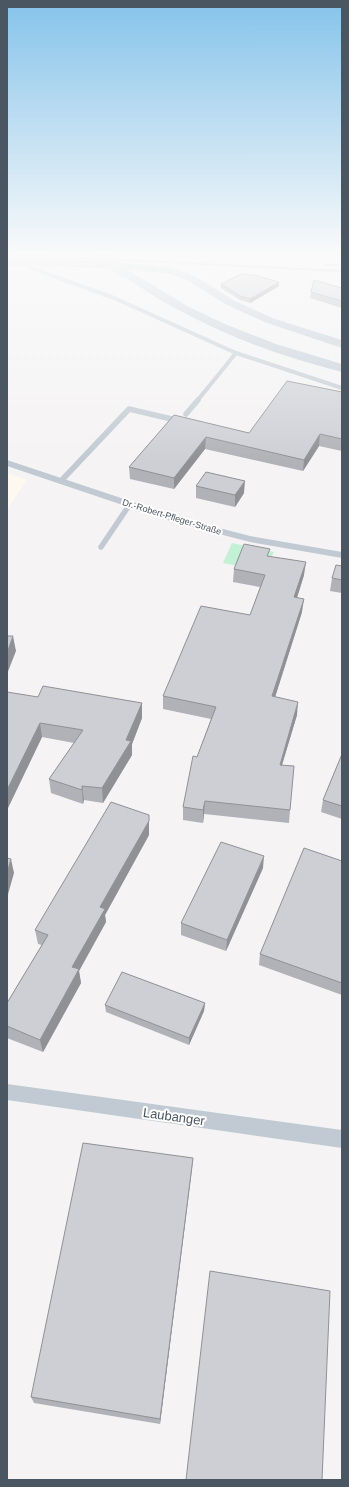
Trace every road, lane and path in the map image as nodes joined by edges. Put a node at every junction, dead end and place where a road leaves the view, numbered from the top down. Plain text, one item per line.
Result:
1 (172, 323) edge
2 (213, 323) edge
3 (278, 323) edge
4 (342, 344) edge
5 (236, 352) junction
6 (342, 368) edge
7 (342, 388) edge
8 (186, 414) dead end
9 (184, 421) edge
10 (7, 463) edge
11 (61, 481) junction
12 (130, 504) junction
13 (101, 547) dead end
14 (342, 555) edge
15 (7, 1092) edge
16 (342, 1139) edge

1 - 5 lane
2 - 6 street, bridge
3 - 4 street
5 - 7 lane
5 - 8 lane
9 - 11 lane
10 - 11 street, Dr.-Robert-Pfleger-Straße
11 - 12 street, Dr.-Robert-Pfleger-Straße
12 - 13 lane
12 - 14 street, Dr.-Robert-Pfleger-Straße
15 - 16 street, Laubanger

